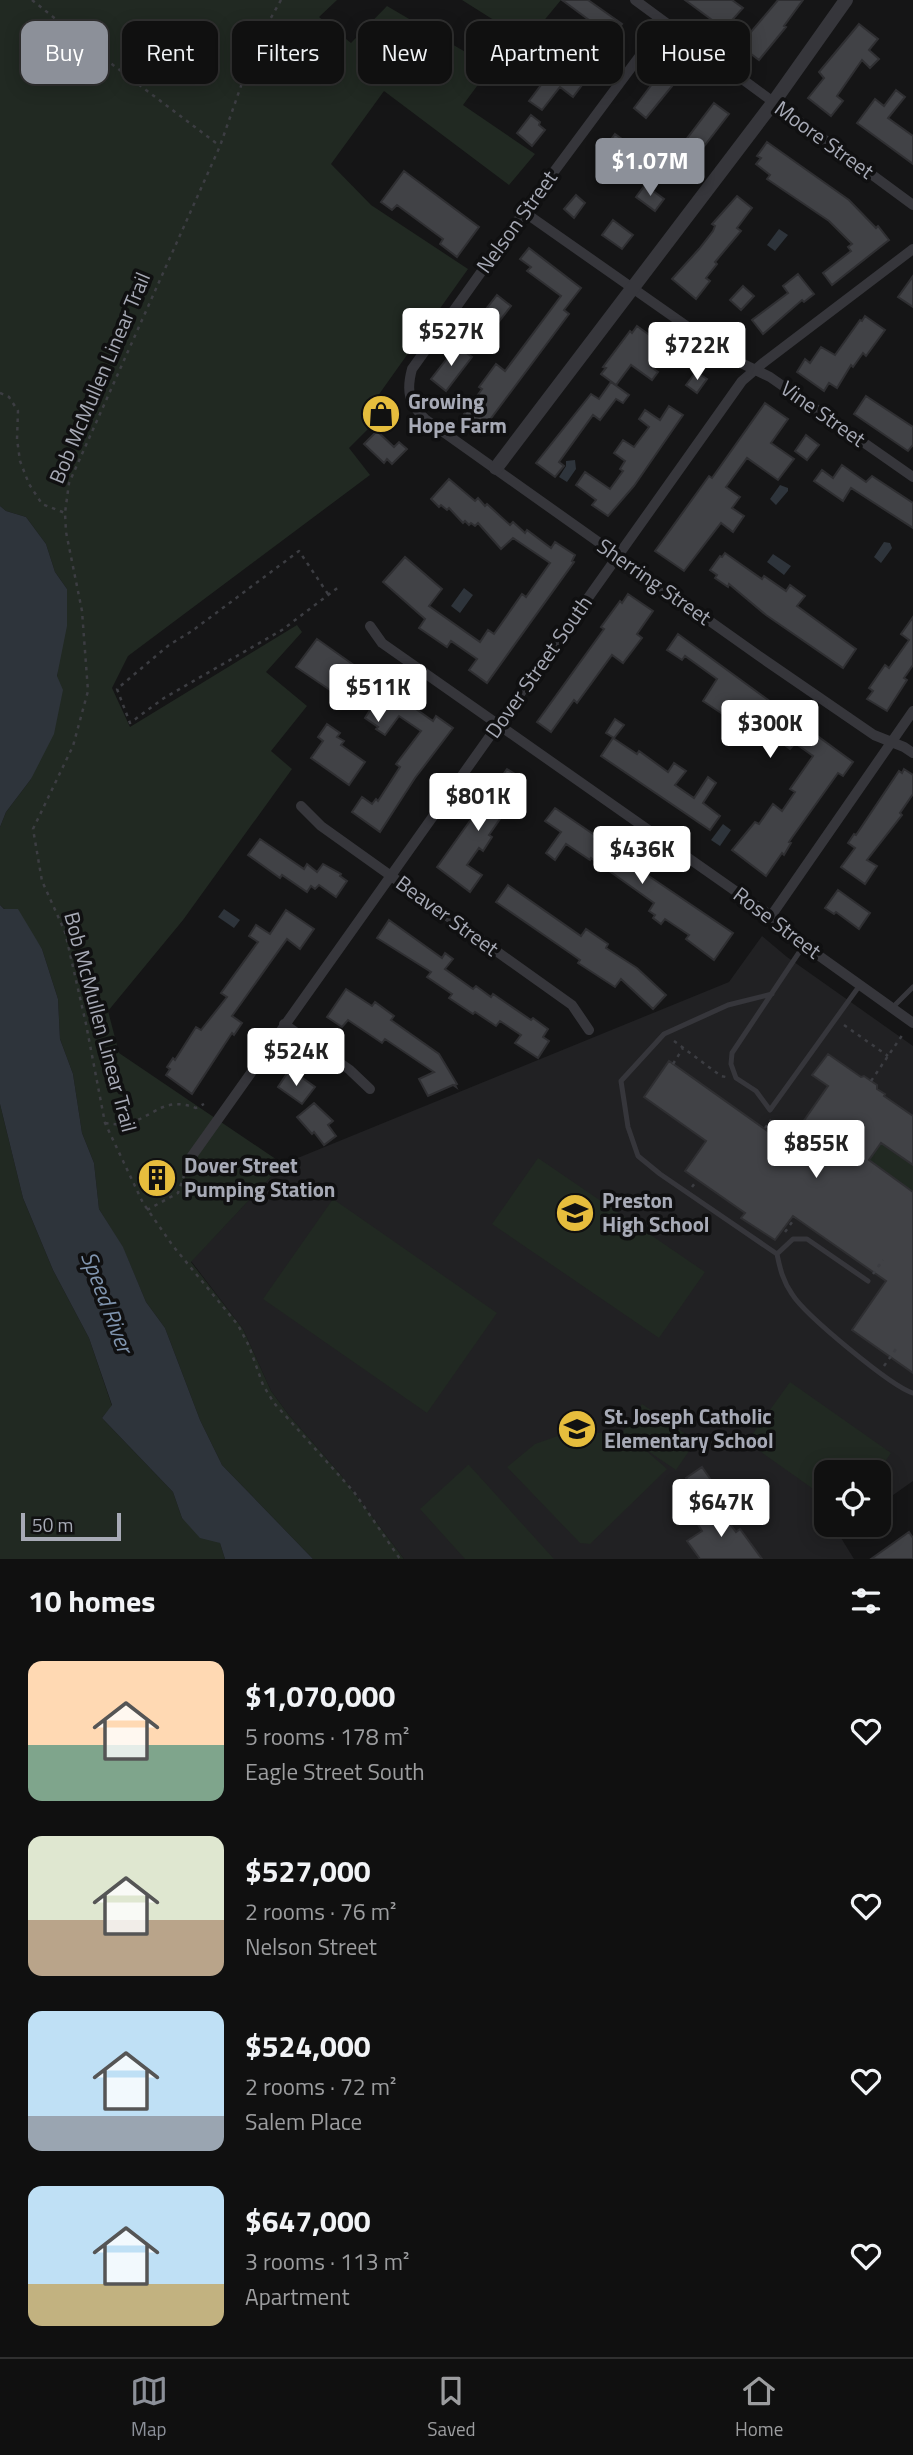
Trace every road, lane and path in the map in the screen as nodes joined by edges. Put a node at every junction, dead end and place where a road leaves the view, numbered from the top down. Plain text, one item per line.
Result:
1 (32, 0) edge
2 (281, 0) edge
3 (635, 0) edge
4 (846, 0) edge
5 (664, 21) edge
6 (637, 60) edge
7 (748, 84) edge
8 (774, 103) junction
9 (220, 146) junction
10 (913, 205) edge
11 (524, 212) junction
12 (913, 249) edge
13 (632, 288) junction
14 (754, 370) junction
15 (0, 394) edge
16 (408, 394) joint
17 (496, 468) junction
18 (913, 477) edge
19 (65, 513) junction
20 (618, 556) junction
21 (340, 586) dead end
22 (328, 594) dead end
23 (370, 626) dead end
24 (913, 711) edge
25 (498, 725) junction
26 (891, 742) junction
27 (913, 753) edge
28 (301, 806) dead end
29 (391, 875) junction
30 (771, 916) junction
31 (804, 945) junction
32 (860, 985) junction
33 (913, 987) edge
34 (772, 994) junction
35 (892, 1008) junction
36 (836, 1018) junction
37 (913, 1023) edge
38 (284, 1024) junction
39 (589, 1030) dead end
40 (664, 1034) junction
41 (903, 1034) dead end
42 (683, 1048) junction
43 (888, 1056) junction
44 (673, 1064) dead end
45 (736, 1078) junction
46 (871, 1081) dead end
47 (370, 1089) dead end
48 (204, 1104) dead end
49 (105, 1123) junction
50 (187, 1163) joint
51 (148, 1209) junction
52 (777, 1254) junction
53 (883, 1260) dead end
54 (868, 1281) joint
55 (896, 1349) dead end
56 (880, 1371) junction
57 (913, 1393) edge
58 (400, 1559) edge

1 - 9 path
2 - 9 path, Bob McMullen Linear Trail
3 - 5 street, Moore Street
4 - 8 street
6 - 11 street, Nelson Street
7 - 8 street, Moore Street
8 - 10 street, Moore Street
8 - 13 street
9 - 19 path, Bob McMullen Linear Trail
11 - 13 street, Vine Street
11 - 16 street, Nelson Street
12 - 14 street, Dover Street South
13 - 14 street, Vine Street
13 - 17 street
14 - 18 street, Vine Street
14 - 20 street, Dover Street South
15 - 19 path
16 - 17 street, Sherring Street
17 - 20 street, Sherring Street
19 - 49 path, Bob McMullen Linear Trail
20 - 25 street, Dover Street South
20 - 26 street, Sherring Street
21 - 22 path
23 - 25 street, Rose Street
24 - 26 street
25 - 29 street, Dover Street South
25 - 30 street, Rose Street
26 - 27 street, Sherring Street
26 - 30 street
28 - 29 street, Beaver Street
29 - 38 street, Dover Street South
29 - 39 street, Beaver Street
30 - 31 street, Rose Street
31 - 32 street, Rose Street
31 - 34 lane
32 - 35 street, Rose Street
32 - 36 lane
33 - 35 lane
34 - 40 lane
34 - 45 lane
35 - 37 street, Rose Street
36 - 43 path
36 - 45 lane
38 - 47 street
38 - 50 street, Dover Street South
40 - 42 path
40 - 52 lane
41 - 43 path
42 - 44 path
42 - 45 path
43 - 46 path
48 - 49 path
49 - 51 path, Bob McMullen Linear Trail
50 - 51 path
51 - 58 path, Bob McMullen Linear Trail
52 - 54 lane
52 - 56 lane
53 - 54 path
55 - 56 path
56 - 57 lane

